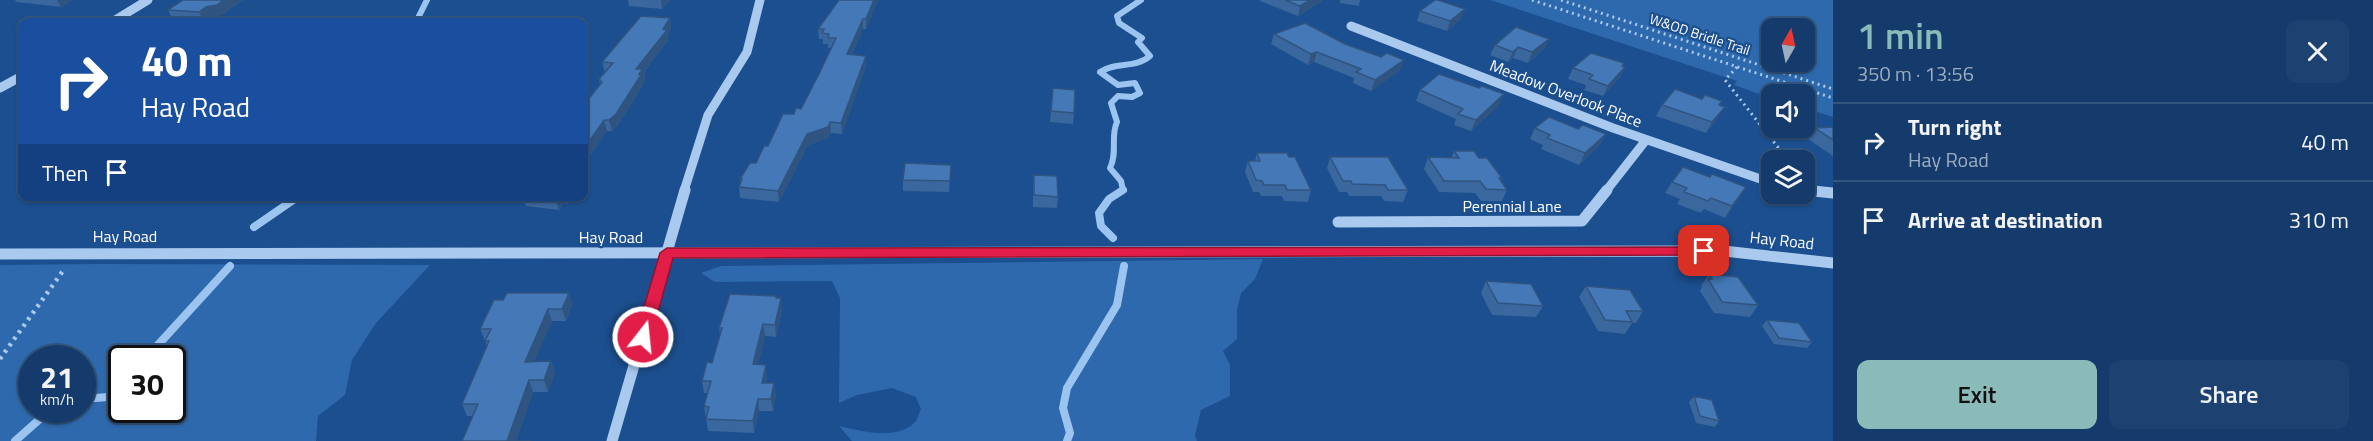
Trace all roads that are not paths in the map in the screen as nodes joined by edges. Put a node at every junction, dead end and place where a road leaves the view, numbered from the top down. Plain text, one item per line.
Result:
1 (148, 0) edge
2 (760, 0) edge
3 (119, 18) edge
4 (1351, 26) dead end
5 (18, 77) edge
6 (0, 88) edge
7 (1646, 140) junction
8 (1761, 180) edge
9 (1815, 191) edge
10 (1833, 193) edge
11 (1338, 222) dead end
12 (667, 253) junction
13 (0, 254) edge
14 (1833, 262) edge
15 (612, 441) edge

1 - 3 street
2 - 12 street
4 - 7 street, Meadow Overlook Place
5 - 6 street
7 - 8 street, Meadow Overlook Place
7 - 11 street, Perennial Lane
9 - 10 street
12 - 13 street, Hay Road
12 - 14 street, Hay Road
12 - 15 street

